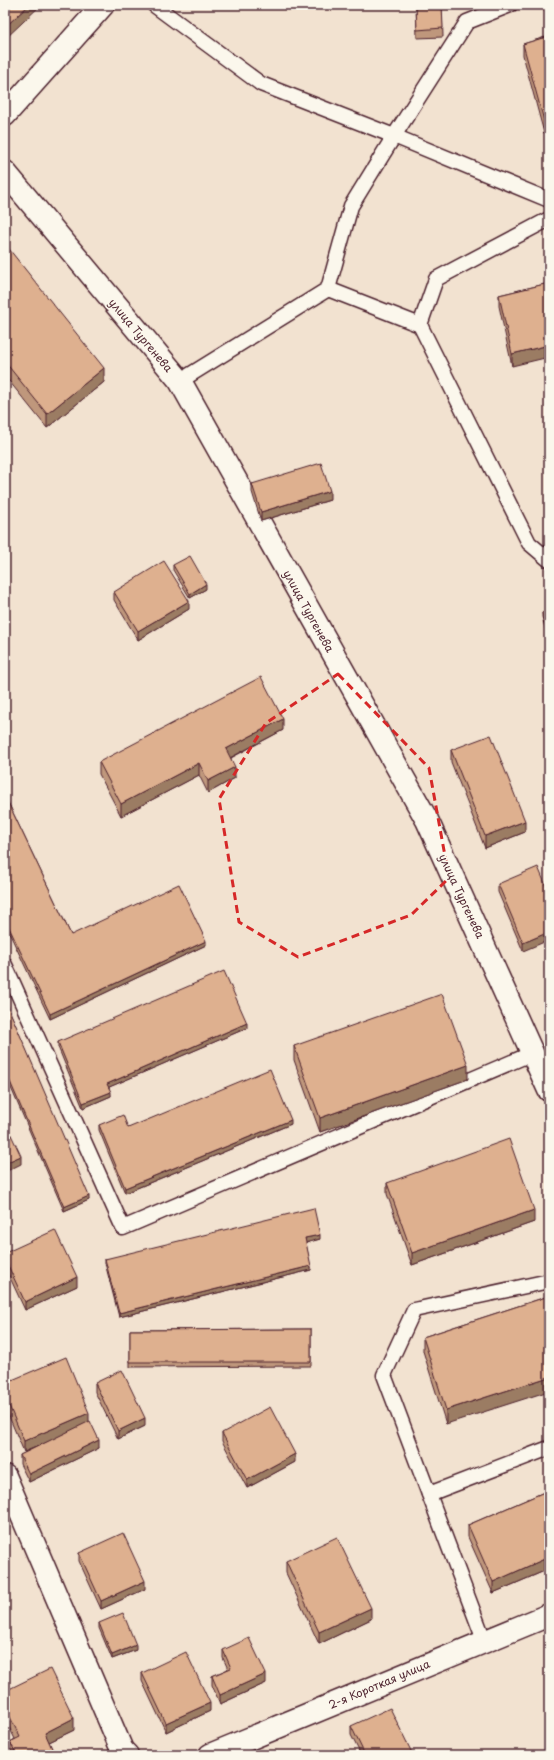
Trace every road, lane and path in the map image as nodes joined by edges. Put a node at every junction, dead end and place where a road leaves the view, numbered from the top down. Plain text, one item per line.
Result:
1 (103, 5) edge
2 (154, 5) edge
3 (510, 5) edge
4 (5, 115) edge
5 (394, 136) junction
6 (5, 172) edge
7 (549, 200) edge
8 (549, 219) edge
9 (328, 289) junction
10 (420, 325) junction
11 (180, 381) junction
12 (549, 560) edge
13 (5, 965) edge
14 (533, 1053) junction
15 (549, 1090) edge
16 (549, 1281) edge
17 (549, 1448) edge
18 (5, 1476) edge
19 (429, 1494) junction
20 (549, 1615) edge
21 (484, 1640) junction
22 (127, 1755) edge
23 (210, 1755) edge

1 - 4 street
2 - 5 lane
3 - 5 lane
5 - 7 lane
5 - 9 lane
6 - 11 street, улица Тургенева
8 - 10 lane
9 - 10 lane
9 - 11 lane
10 - 12 lane
11 - 14 street, улица Тургенева
13 - 14 lane
14 - 15 street, улица Тургенева
16 - 19 lane
17 - 19 lane
18 - 22 street
19 - 21 lane
20 - 21 street, 2-я Короткая улица
21 - 23 street, 2-я Короткая улица

